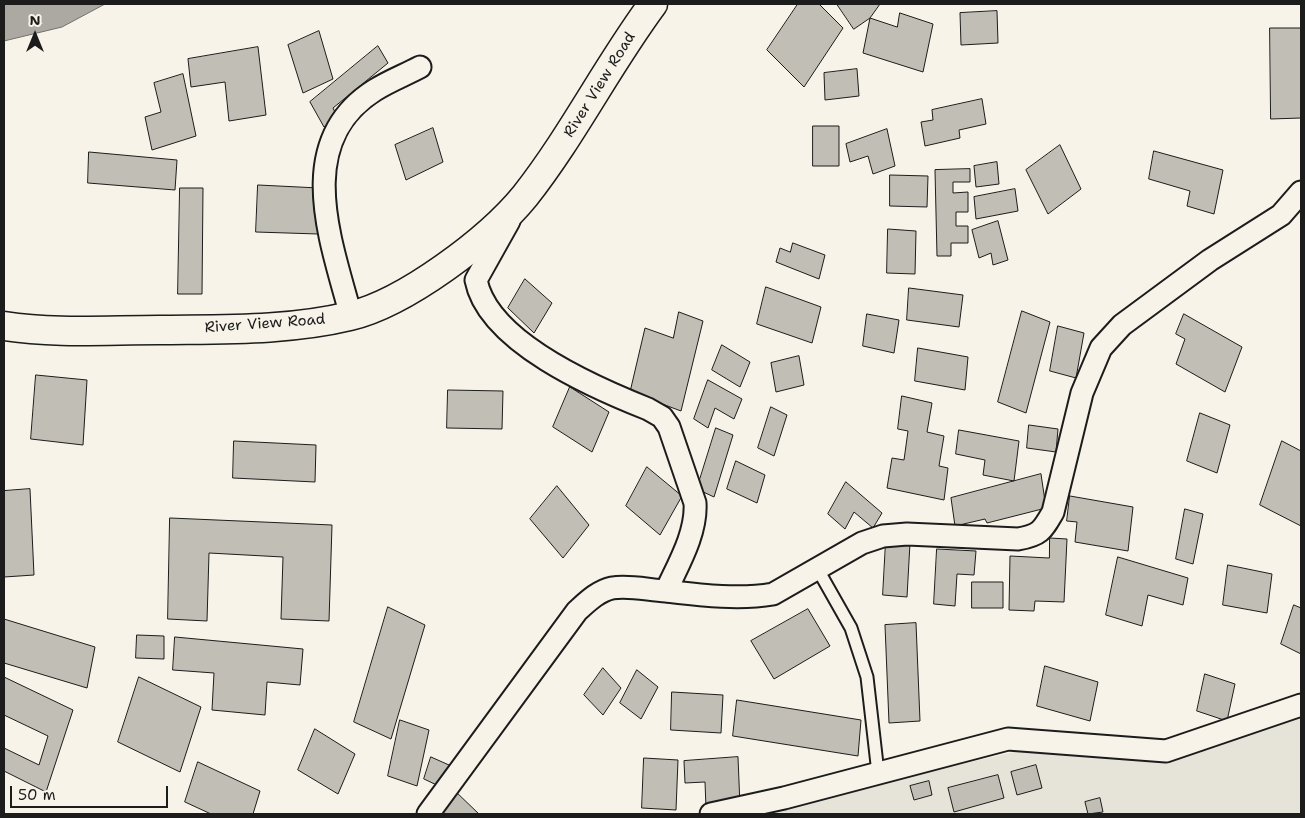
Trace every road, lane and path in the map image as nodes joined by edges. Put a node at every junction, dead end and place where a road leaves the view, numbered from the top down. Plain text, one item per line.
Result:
1 (653, 4) edge
2 (420, 67) dead end
3 (1301, 192) edge
4 (524, 197) junction
5 (351, 316) junction
6 (4, 326) edge
7 (817, 568) junction
8 (666, 592) junction
9 (1301, 705) edge
10 (878, 773) junction
11 (428, 814) edge
12 (711, 814) edge

1 - 4 highway, River View Road
2 - 5 street
3 - 7 street
4 - 5 highway, River View Road
4 - 8 street
5 - 6 highway, River View Road
7 - 8 street
7 - 10 lane
8 - 11 street
9 - 10 street
10 - 12 street

